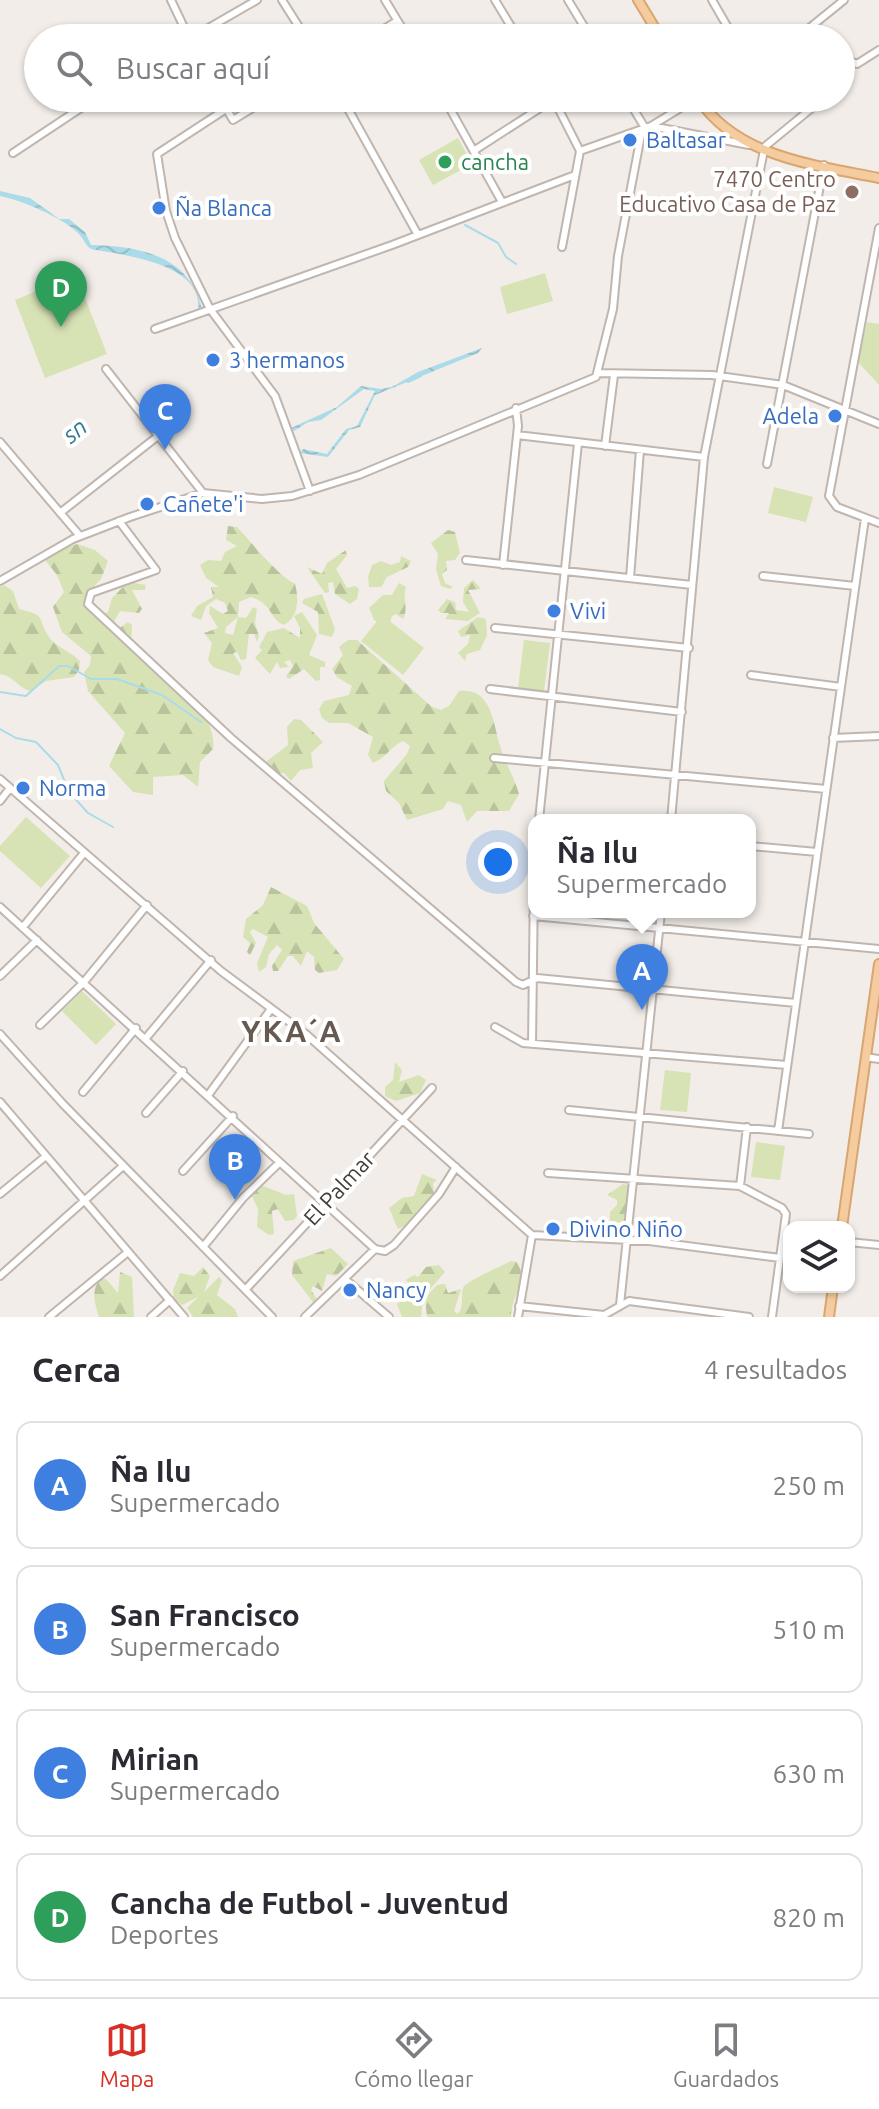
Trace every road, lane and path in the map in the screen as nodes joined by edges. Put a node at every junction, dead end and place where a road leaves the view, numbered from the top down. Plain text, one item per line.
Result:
1 (171, 0) edge
2 (257, 0) edge
3 (282, 0) edge
4 (385, 0) edge
5 (495, 0) edge
6 (568, 0) edge
7 (638, 0) edge
8 (712, 0) edge
9 (832, 0) edge
10 (844, 0) edge
11 (832, 10) junction
12 (397, 21) junction
13 (183, 24) edge
14 (215, 24) edge
15 (297, 24) edge
16 (392, 24) edge
17 (399, 24) edge
18 (510, 24) edge
19 (583, 24) edge
20 (653, 24) edge
21 (726, 24) edge
22 (815, 24) edge
23 (879, 50) edge
24 (855, 63) edge
25 (75, 112) edge
26 (221, 112) edge
27 (228, 112) edge
28 (246, 112) edge
29 (350, 112) edge
30 (452, 112) edge
31 (533, 112) edge
32 (560, 112) edge
33 (636, 112) edge
34 (673, 112) edge
35 (709, 112) edge
36 (808, 112) edge
37 (646, 128) junction
38 (749, 145) junction
39 (475, 150) junction
40 (763, 150) junction
41 (580, 151) junction
42 (13, 153) dead end
43 (824, 165) junction
44 (575, 175) junction
45 (878, 178) edge
46 (502, 202) junction
47 (879, 228) edge
48 (418, 235) junction
49 (562, 247) dead end
50 (209, 310) junction
51 (155, 329) dead end
52 (106, 369) dead end
53 (598, 373) junction
54 (614, 375) junction
55 (717, 376) junction
56 (783, 385) junction
57 (516, 408) junction
58 (843, 409) junction
59 (879, 424) edge
60 (517, 435) junction
61 (158, 436) junction
62 (0, 442) edge
63 (578, 443) junction
64 (605, 446) junction
65 (640, 450) junction
66 (704, 457) junction
67 (767, 464) dead end
68 (310, 491) junction
69 (203, 493) junction
70 (60, 513) junction
71 (865, 518) junction
72 (119, 521) junction
73 (879, 523) edge
74 (80, 536) junction
75 (466, 560) dead end
76 (503, 565) junction
77 (565, 571) junction
78 (763, 576) dead end
79 (630, 578) junction
80 (0, 581) edge
81 (692, 585) junction
82 (855, 586) junction
83 (495, 628) dead end
84 (558, 634) junction
85 (689, 648) junction
86 (751, 675) dead end
87 (841, 687) junction
88 (490, 689) dead end
89 (552, 698) junction
90 (682, 712) junction
91 (879, 736) edge
92 (833, 738) junction
93 (494, 758) dead end
94 (545, 762) junction
95 (676, 774) junction
96 (0, 779) edge
97 (10, 788) junction
98 (826, 789) junction
99 (0, 801) edge
100 (540, 814) edge
101 (672, 814) edge
102 (756, 847) edge
103 (817, 852) junction
104 (84, 853) junction
105 (147, 905) junction
106 (0, 907) edge
107 (533, 918) edge
108 (558, 918) edge
109 (661, 918) edge
110 (660, 926) junction
111 (23, 927) junction
112 (37, 940) junction
113 (805, 941) junction
114 (879, 949) edge
115 (211, 960) junction
116 (879, 964) edge
117 (0, 976) edge
118 (532, 980) junction
119 (84, 982) junction
120 (653, 990) junction
121 (796, 1003) junction
122 (271, 1009) junction
123 (40, 1025) dead end
124 (495, 1027) dead end
125 (136, 1028) junction
126 (0, 1034) edge
127 (146, 1038) junction
128 (532, 1044) junction
129 (647, 1053) junction
130 (865, 1057) junction
131 (879, 1059) edge
132 (787, 1065) junction
133 (183, 1071) junction
134 (432, 1088) dead end
135 (83, 1092) dead end
136 (209, 1094) junction
137 (1, 1105) edge
138 (569, 1110) dead end
139 (146, 1113) dead end
140 (233, 1116) junction
141 (640, 1116) junction
142 (403, 1119) junction
143 (747, 1127) junction
144 (778, 1131) junction
145 (809, 1134) dead end
146 (46, 1156) junction
147 (279, 1163) junction
148 (123, 1166) junction
149 (456, 1167) junction
150 (183, 1171) dead end
151 (548, 1173) dead end
152 (634, 1179) junction
153 (740, 1186) junction
154 (0, 1194) edge
155 (86, 1202) junction
156 (324, 1204) junction
157 (843, 1221) edge
158 (532, 1235) junction
159 (627, 1240) junction
160 (855, 1243) edge
161 (879, 1245) edge
162 (203, 1247) junction
163 (375, 1249) junction
164 (128, 1252) junction
165 (780, 1258) junction
166 (0, 1276) edge
167 (345, 1279) junction
168 (246, 1289) junction
169 (832, 1293) edge
170 (170, 1300) junction
171 (620, 1305) junction
172 (519, 1306) junction
173 (673, 1308) junction
174 (567, 1314) edge
175 (49, 1317) edge
176 (151, 1317) edge
177 (184, 1317) edge
178 (272, 1317) edge
179 (305, 1317) edge
180 (389, 1317) edge
181 (518, 1317) edge
182 (672, 1317) edge
183 (749, 1317) edge
184 (772, 1317) edge
185 (829, 1317) edge

1 - 13 street
2 - 14 street
3 - 15 street
4 - 12 street
5 - 18 street
6 - 19 street
7 - 20 main road
8 - 21 street
9 - 11 street
10 - 11 street
11 - 22 street
12 - 16 street
12 - 17 street
23 - 24 street
25 - 42 street
26 - 50 street
27 - 28 street
29 - 48 street
30 - 39 street
31 - 39 street
32 - 41 street
33 - 37 street
34 - 37 street
35 - 38 main road
36 - 40 street
37 - 38 street
37 - 41 street
37 - 53 street
38 - 40 main road
39 - 46 street
40 - 43 main road
40 - 55 street
41 - 44 street
43 - 45 main road
43 - 56 street
44 - 46 street
44 - 49 street
46 - 48 street
47 - 58 street
48 - 50 street
50 - 51 street
50 - 68 street
52 - 61 street
53 - 54 street
53 - 57 street
54 - 55 street
54 - 64 street
55 - 56 street
55 - 66 street
56 - 58 street
56 - 67 street
57 - 60 street
57 - 68 street
58 - 59 street
58 - 71 street
60 - 63 street
60 - 76 street
61 - 69 street
61 - 70 street
62 - 70 street
63 - 64 street
63 - 77 street
64 - 65 street
65 - 66 street
65 - 79 street
66 - 81 street
68 - 69 street
69 - 72 street
70 - 74 street
71 - 73 street
71 - 82 street
72 - 74 street
72 - 118 street
74 - 80 street
75 - 76 street
76 - 77 street
77 - 79 street
77 - 84 street
78 - 82 street
79 - 81 street
81 - 85 street
82 - 87 street
83 - 84 street
84 - 85 street
84 - 89 street
85 - 90 street
86 - 87 street
87 - 92 street
88 - 89 street
89 - 90 street
89 - 94 street
90 - 95 street
91 - 92 street
92 - 98 street
93 - 94 street
94 - 95 street
94 - 100 street
95 - 98 street
95 - 101 street
96 - 97 street
97 - 99 street
97 - 104 street
98 - 103 street
102 - 103 street
103 - 113 street
104 - 105 street
104 - 111 street
105 - 115 street
105 - 119 street
106 - 111 street
107 - 118 street
108 - 110 street
109 - 110 street
110 - 113 street
110 - 120 street
111 - 112 street
112 - 117 street
112 - 119 street
113 - 114 street
113 - 121 street
115 - 122 street
115 - 127 street
116 - 130 main road
118 - 120 street
118 - 128 street
119 - 123 street
119 - 125 street
120 - 121 street
120 - 129 street
121 - 132 street
122 - 136 street
122 - 142 street
124 - 128 street
125 - 127 street
125 - 135 street
126 - 148 street
127 - 133 street
128 - 129 street
129 - 132 street
129 - 141 street
130 - 131 street
130 - 157 main road
132 - 144 street
133 - 136 street
133 - 139 street
134 - 142 street, El Palmar
136 - 140 street
137 - 146 street
138 - 141 street
140 - 147 street
140 - 150 street
141 - 143 street
141 - 152 street
142 - 149 street
142 - 156 street, El Palmar
143 - 144 street
143 - 153 street
144 - 145 street
146 - 154 street
146 - 155 street
147 - 156 street
147 - 162 street
148 - 155 street
148 - 162 street
149 - 158 street
149 - 163 street
151 - 152 street
152 - 153 street
152 - 159 street
153 - 165 street
155 - 164 street
155 - 166 street
156 - 163 street
156 - 168 street, El Palmar
158 - 159 street
158 - 172 street
159 - 165 street
159 - 171 street
160 - 161 street
162 - 168 street
163 - 167 street
164 - 170 street
164 - 175 street
165 - 184 street
167 - 179 street
167 - 180 street
168 - 178 street
169 - 185 main road
170 - 176 street
170 - 177 street
171 - 173 street
171 - 174 street
172 - 174 street
172 - 181 street
173 - 182 street
173 - 183 street

